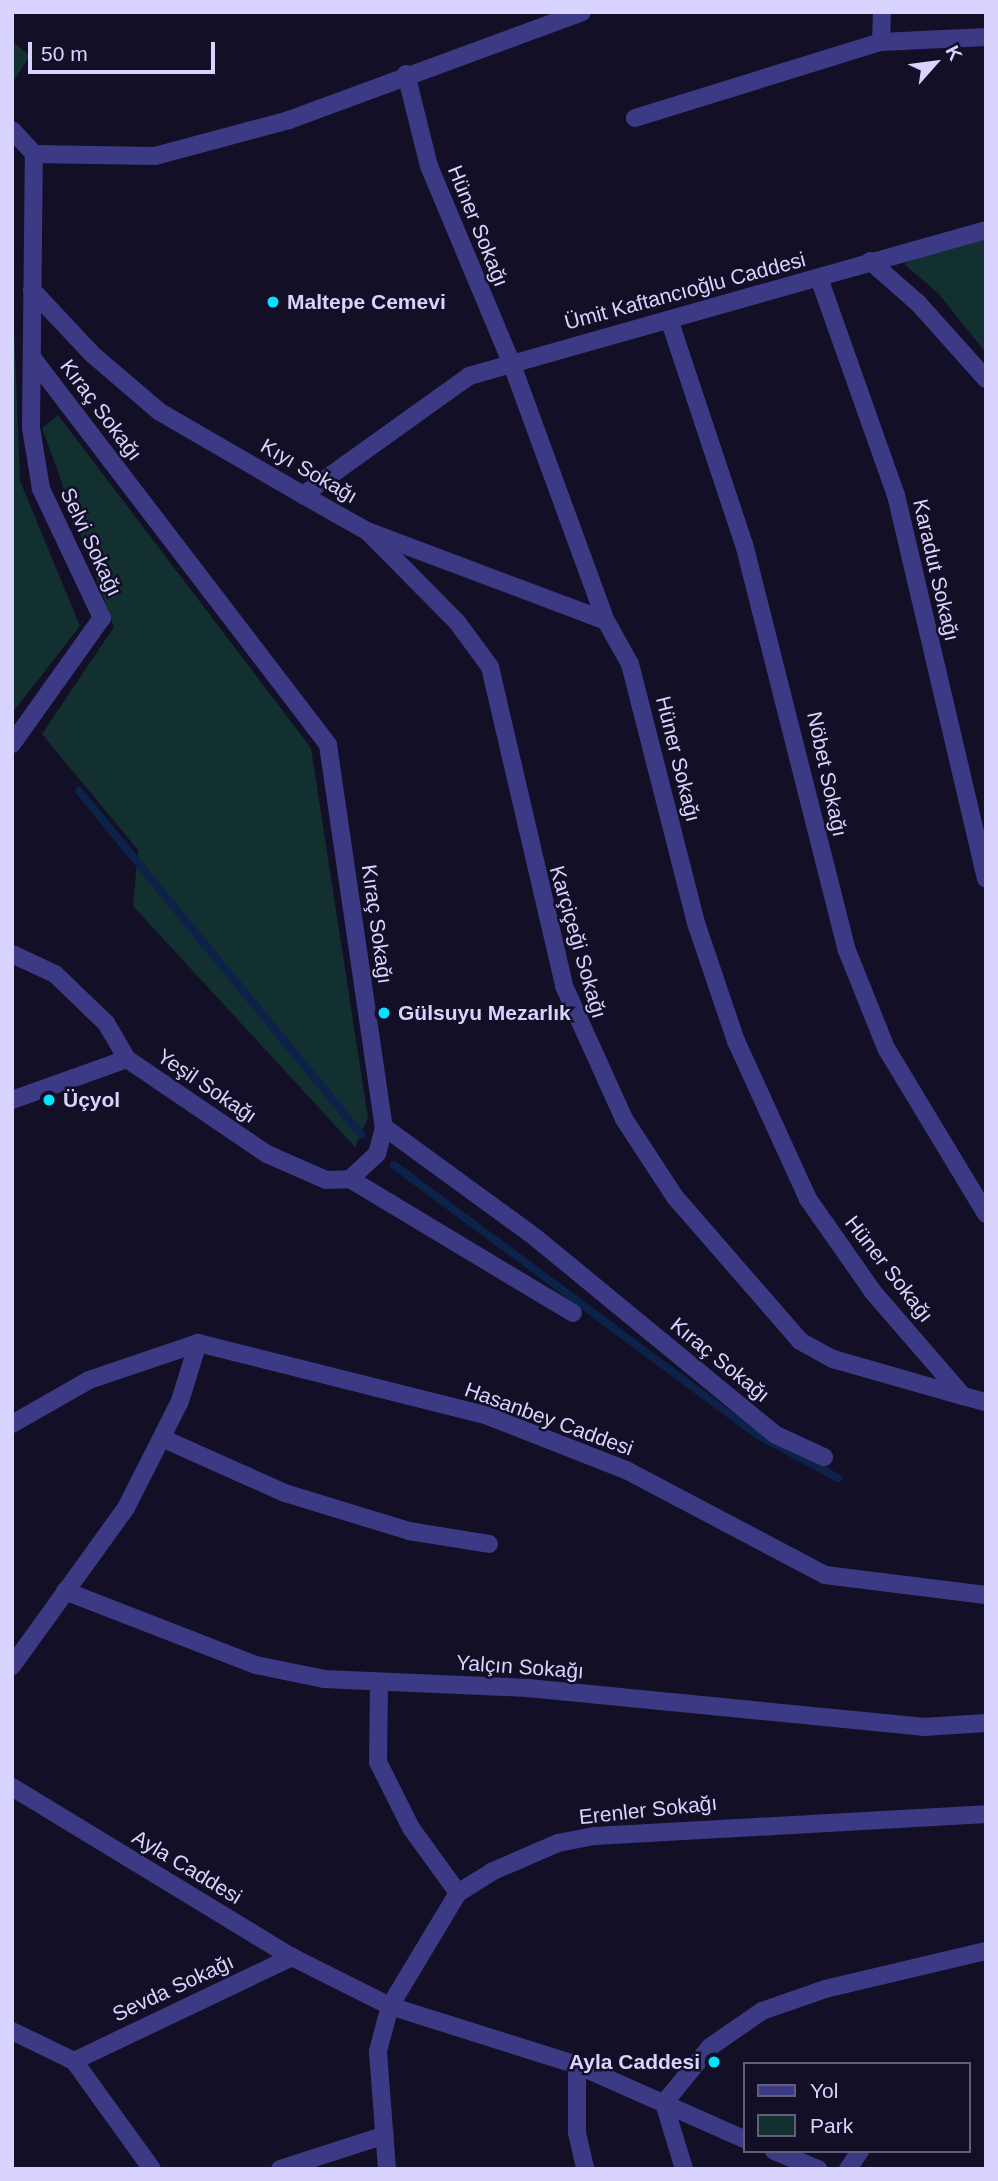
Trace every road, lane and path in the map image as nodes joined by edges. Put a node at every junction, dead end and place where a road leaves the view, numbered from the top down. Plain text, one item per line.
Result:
1 (582, 12) edge
2 (882, 12) edge
3 (986, 37) edge
4 (881, 42) junction
5 (406, 74) junction
6 (635, 118) dead end
7 (12, 130) edge
8 (34, 154) junction
9 (986, 230) edge
10 (870, 261) junction
11 (819, 278) junction
12 (32, 290) junction
13 (670, 322) junction
14 (34, 360) junction
15 (511, 362) junction
16 (986, 379) edge
17 (303, 495) junction
18 (368, 531) junction
19 (606, 621) junction
20 (12, 744) edge
21 (986, 879) edge
22 (12, 954) edge
23 (127, 1059) junction
24 (12, 1100) edge
25 (384, 1127) junction
26 (350, 1179) junction
27 (986, 1214) edge
28 (573, 1313) dead end
29 (198, 1343) junction
30 (963, 1396) junction
31 (986, 1402) edge
32 (12, 1424) edge
33 (164, 1439) junction
34 (824, 1457) dead end
35 (489, 1544) dead end
36 (65, 1591) junction
37 (986, 1595) edge
38 (12, 1666) edge
39 (379, 1682) junction
40 (986, 1723) edge
41 (12, 1787) edge
42 (986, 1814) edge
43 (457, 1893) junction
44 (986, 1951) edge
45 (292, 1957) junction
46 (390, 2006) junction
47 (12, 2031) edge
48 (74, 2061) junction
49 (577, 2065) junction
50 (664, 2103) junction
51 (385, 2135) junction
52 (743, 2139) edge
53 (779, 2153) edge
54 (859, 2153) edge
55 (152, 2169) edge
56 (280, 2169) edge
57 (387, 2169) edge
58 (585, 2169) edge
59 (684, 2169) edge
60 (818, 2169) edge
61 (848, 2169) edge

1 - 5 street
2 - 4 street
3 - 4 street
4 - 6 street
5 - 8 street
5 - 15 street, Hüner Sokağı
7 - 8 street
8 - 12 street, Selvi Sokağı
9 - 10 street, Ümit Kaftancıoğlu Caddesi
10 - 11 street, Ümit Kaftancıoğlu Caddesi
10 - 16 street
11 - 13 street, Ümit Kaftancıoğlu Caddesi
11 - 21 street, Karadut Sokağı
12 - 14 street, Selvi Sokağı
12 - 17 street, Kıyı Sokağı
13 - 15 street, Ümit Kaftancıoğlu Caddesi
13 - 27 street, Nöbet Sokağı
14 - 20 street, Selvi Sokağı
14 - 25 street, Kıraç Sokağı
15 - 17 street, Ümit Kaftancıoğlu Caddesi
15 - 19 street, Hüner Sokağı
17 - 18 street, Kıyı Sokağı
18 - 19 street, Kıyı Sokağı
18 - 30 street, Karçiçeği Sokağı
19 - 30 street, Hüner Sokağı
22 - 23 street, Yeşil Sokağı
23 - 24 street
23 - 26 street, Yeşil Sokağı
25 - 26 street
25 - 34 street, Kıraç Sokağı
26 - 28 street
29 - 32 street
29 - 33 street
29 - 37 street, Hasanbey Caddesi
30 - 31 street
33 - 35 street
33 - 36 street
36 - 38 street
36 - 39 street, Yalçın Sokağı
39 - 40 street, Yalçın Sokağı
39 - 43 street
41 - 45 street, Ayla Caddesi
42 - 43 street, Erenler Sokağı
43 - 46 street, Erenler Sokağı
44 - 50 street
45 - 46 street, Ayla Caddesi
45 - 48 street, Sevda Sokağı
46 - 49 street, Ayla Caddesi
46 - 51 street, Erenler Sokağı
47 - 48 street
48 - 55 street
49 - 50 street, Ayla Caddesi
49 - 58 street
50 - 52 street, Ayla Caddesi
50 - 59 street
51 - 56 street
51 - 57 street, Erenler Sokağı
53 - 60 street
54 - 61 street

